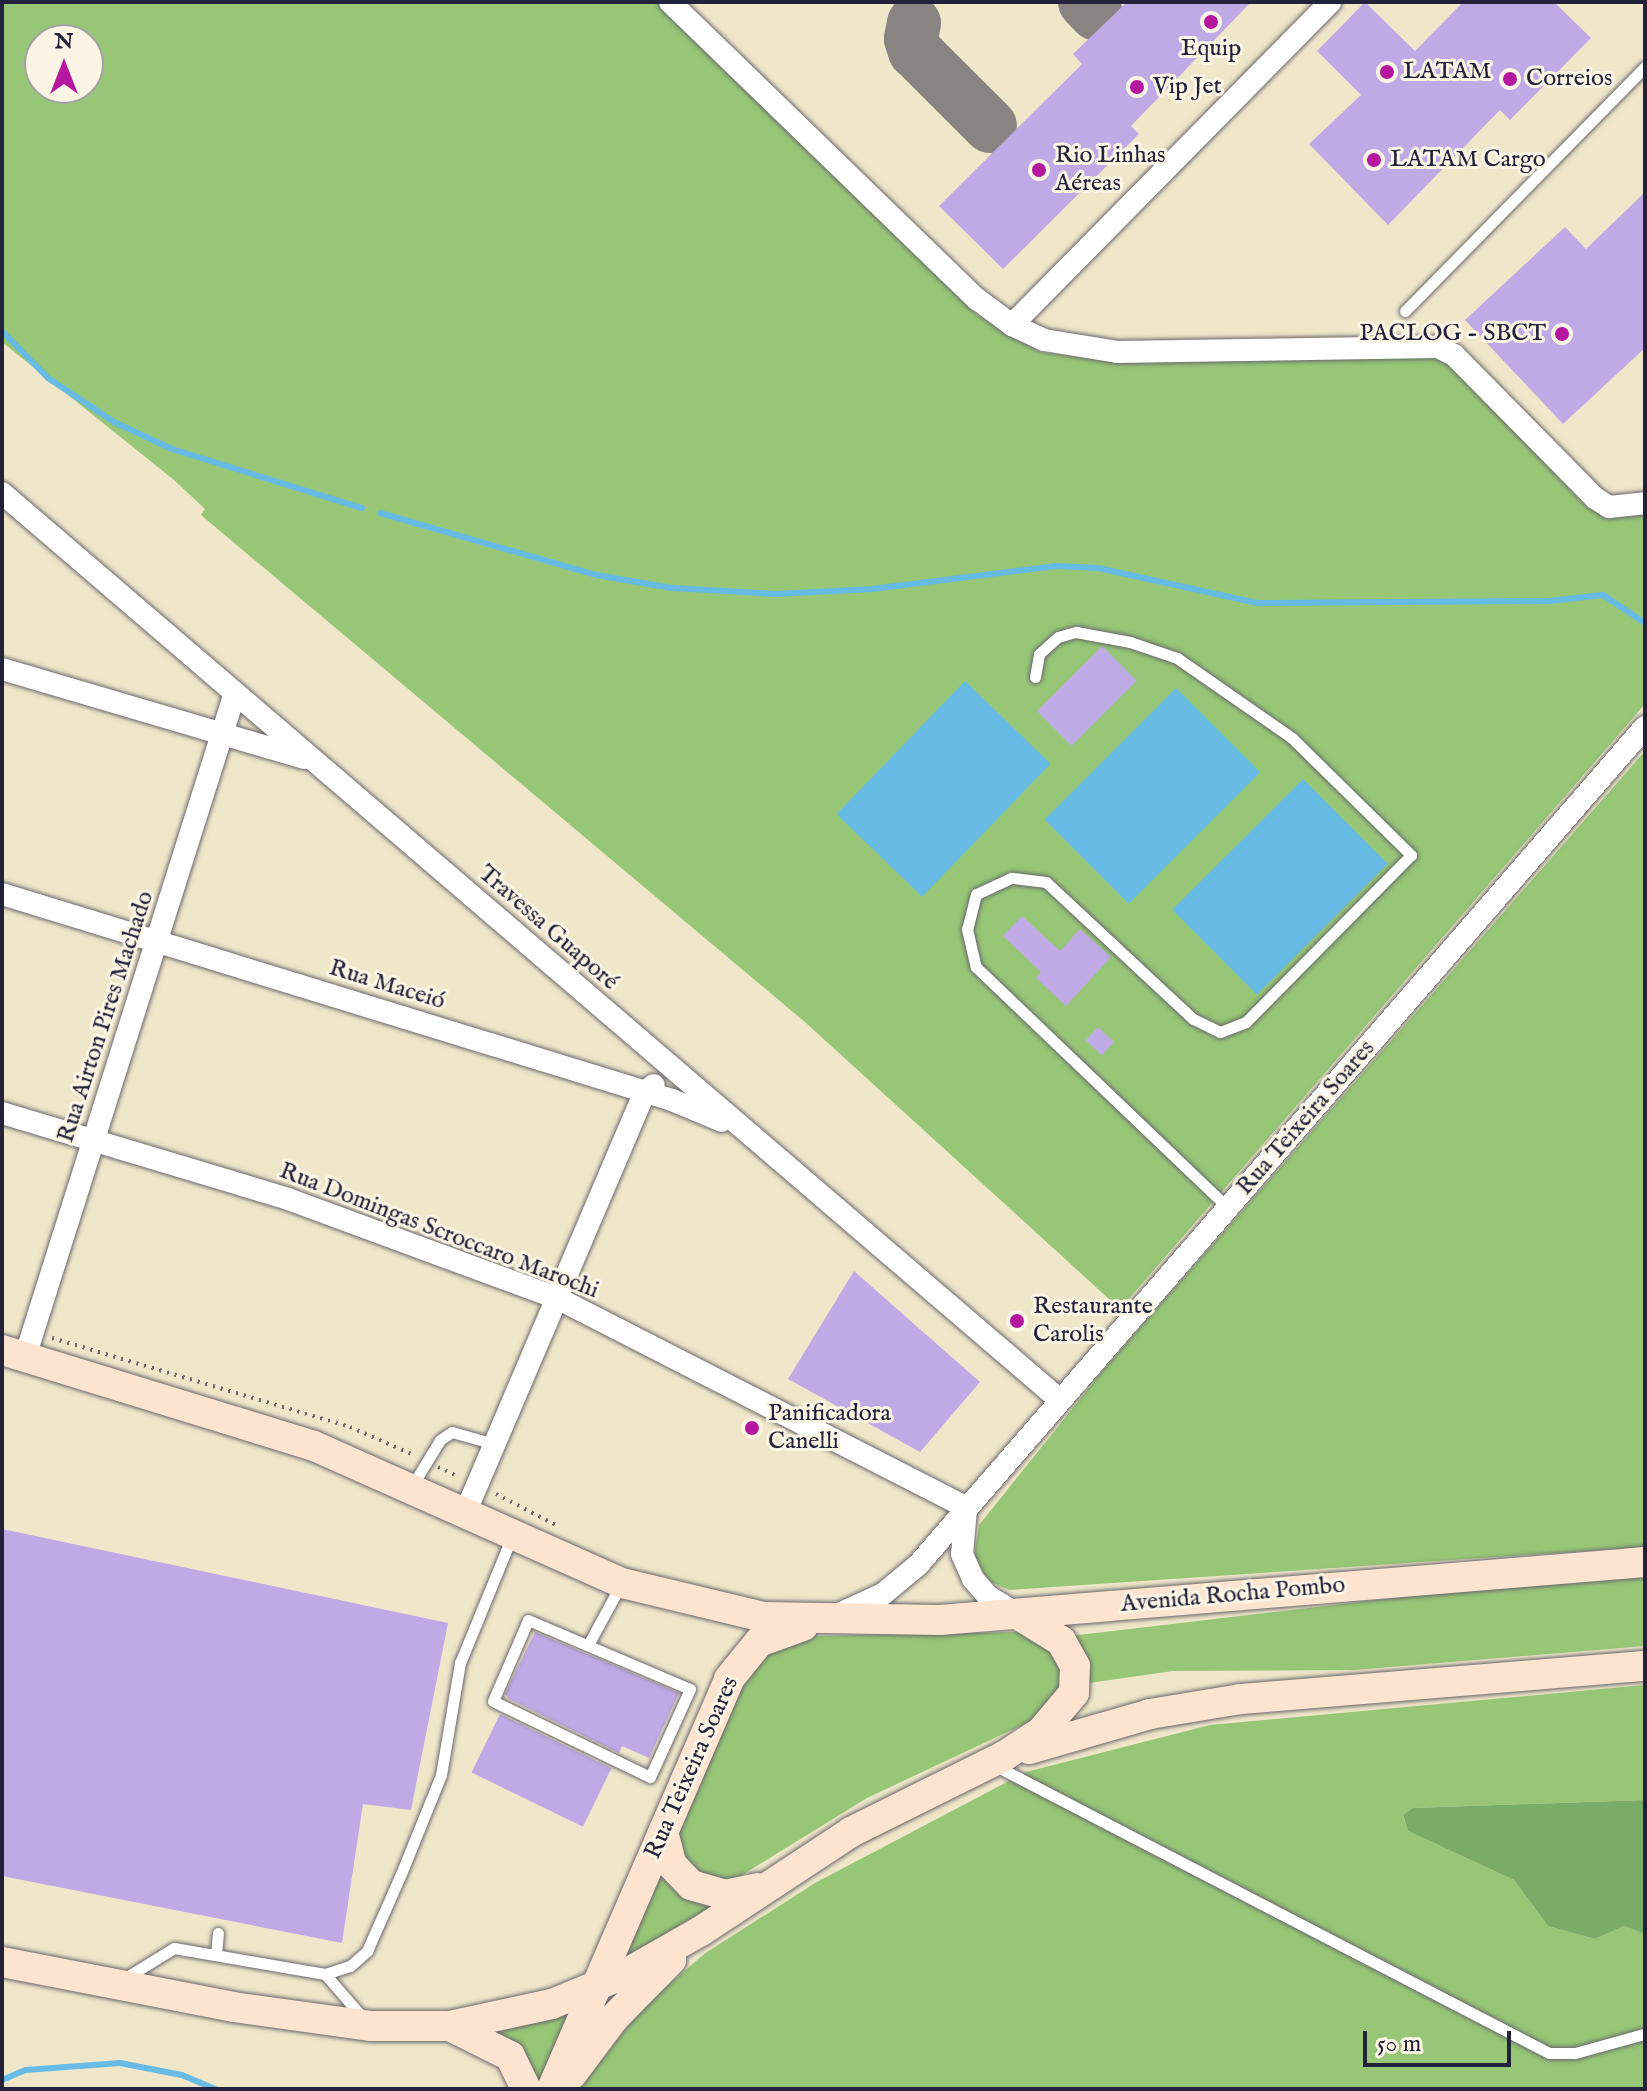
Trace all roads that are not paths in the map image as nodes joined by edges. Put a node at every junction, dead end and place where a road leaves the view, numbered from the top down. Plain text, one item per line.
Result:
1 (670, 2) edge
2 (1330, 2) edge
3 (1645, 67) edge
4 (1405, 311) dead end
5 (1012, 325) junction
6 (2, 493) edge
7 (1643, 502) edge
8 (2, 669) edge
9 (1035, 677) dead end
10 (235, 693) junction
11 (1645, 727) edge
12 (223, 734) junction
13 (313, 760) junction
14 (2, 894) edge
15 (157, 942) junction
16 (679, 1074) junction
17 (645, 1092) junction
18 (672, 1100) junction
19 (2, 1113) edge
20 (753, 1136) junction
21 (94, 1141) junction
22 (1228, 1208) junction
23 (557, 1298) junction
24 (23, 1349) edge
25 (1060, 1400) junction
26 (494, 1444) junction
27 (420, 1474) junction
28 (477, 1500) junction
29 (967, 1508) junction
30 (513, 1533) junction
31 (1645, 1562) edge
32 (622, 1583) junction
33 (1017, 1614) junction
34 (821, 1621) junction
35 (588, 1645) junction
36 (1645, 1666) edge
37 (997, 1759) junction
38 (663, 1832) junction
39 (763, 1886) junction
40 (701, 1931) junction
41 (218, 1933) dead end
42 (216, 1955) junction
43 (2, 1962) edge
44 (325, 1974) junction
45 (115, 1984) junction
46 (596, 1988) junction
47 (370, 2026) junction
48 (450, 2026) junction
49 (1644, 2034) edge
50 (526, 2089) edge
51 (552, 2089) edge
52 (562, 2089) edge

1 - 5 street
2 - 5 street
3 - 4 lane
5 - 7 street
6 - 10 street, Travessa Guaporé
8 - 12 street
9 - 22 lane
10 - 12 street, Rua Airton Pires Machado
10 - 13 street, Travessa Guaporé
11 - 22 street, Rua Teixeira Soares
12 - 13 street
12 - 15 street, Rua Airton Pires Machado
13 - 16 street, Travessa Guaporé
14 - 15 street, Rua Maceió
15 - 17 street, Rua Maceió
15 - 21 street, Rua Airton Pires Machado
16 - 17 street
16 - 18 street
16 - 20 street, Travessa Guaporé
17 - 18 street, Rua Maceió
17 - 23 street
18 - 20 street, Rua Maceió
19 - 21 street, Rua Domingas Scroccaro Marochi
20 - 25 street, Travessa Guaporé
21 - 23 street, Rua Domingas Scroccaro Marochi
21 - 24 street, Rua Airton Pires Machado
22 - 25 street, Rua Teixeira Soares
23 - 26 street
23 - 29 street, Rua Domingas Scroccaro Marochi
24 - 27 main road
25 - 29 street, Rua Teixeira Soares
26 - 27 lane
26 - 28 street
27 - 28 main road
28 - 30 main road
29 - 33 street
29 - 34 street, Rua Teixeira Soares
30 - 32 main road
30 - 44 lane
31 - 33 main road, Avenida Rocha Pombo
32 - 34 main road
32 - 35 lane
33 - 34 main road, Avenida Rocha Pombo
33 - 37 main road
34 - 38 main road, Rua Teixeira Soares
35 - 35 lane
36 - 37 main road
37 - 39 main road
37 - 49 lane
38 - 39 main road
38 - 46 main road, Rua Teixeira Soares
39 - 40 main road
40 - 46 main road
40 - 52 main road
41 - 42 lane
42 - 44 lane
42 - 45 lane
43 - 45 main road
44 - 47 lane
45 - 47 main road
46 - 48 main road
46 - 51 main road, Rua Teixeira Soares
47 - 48 main road
48 - 50 main road

